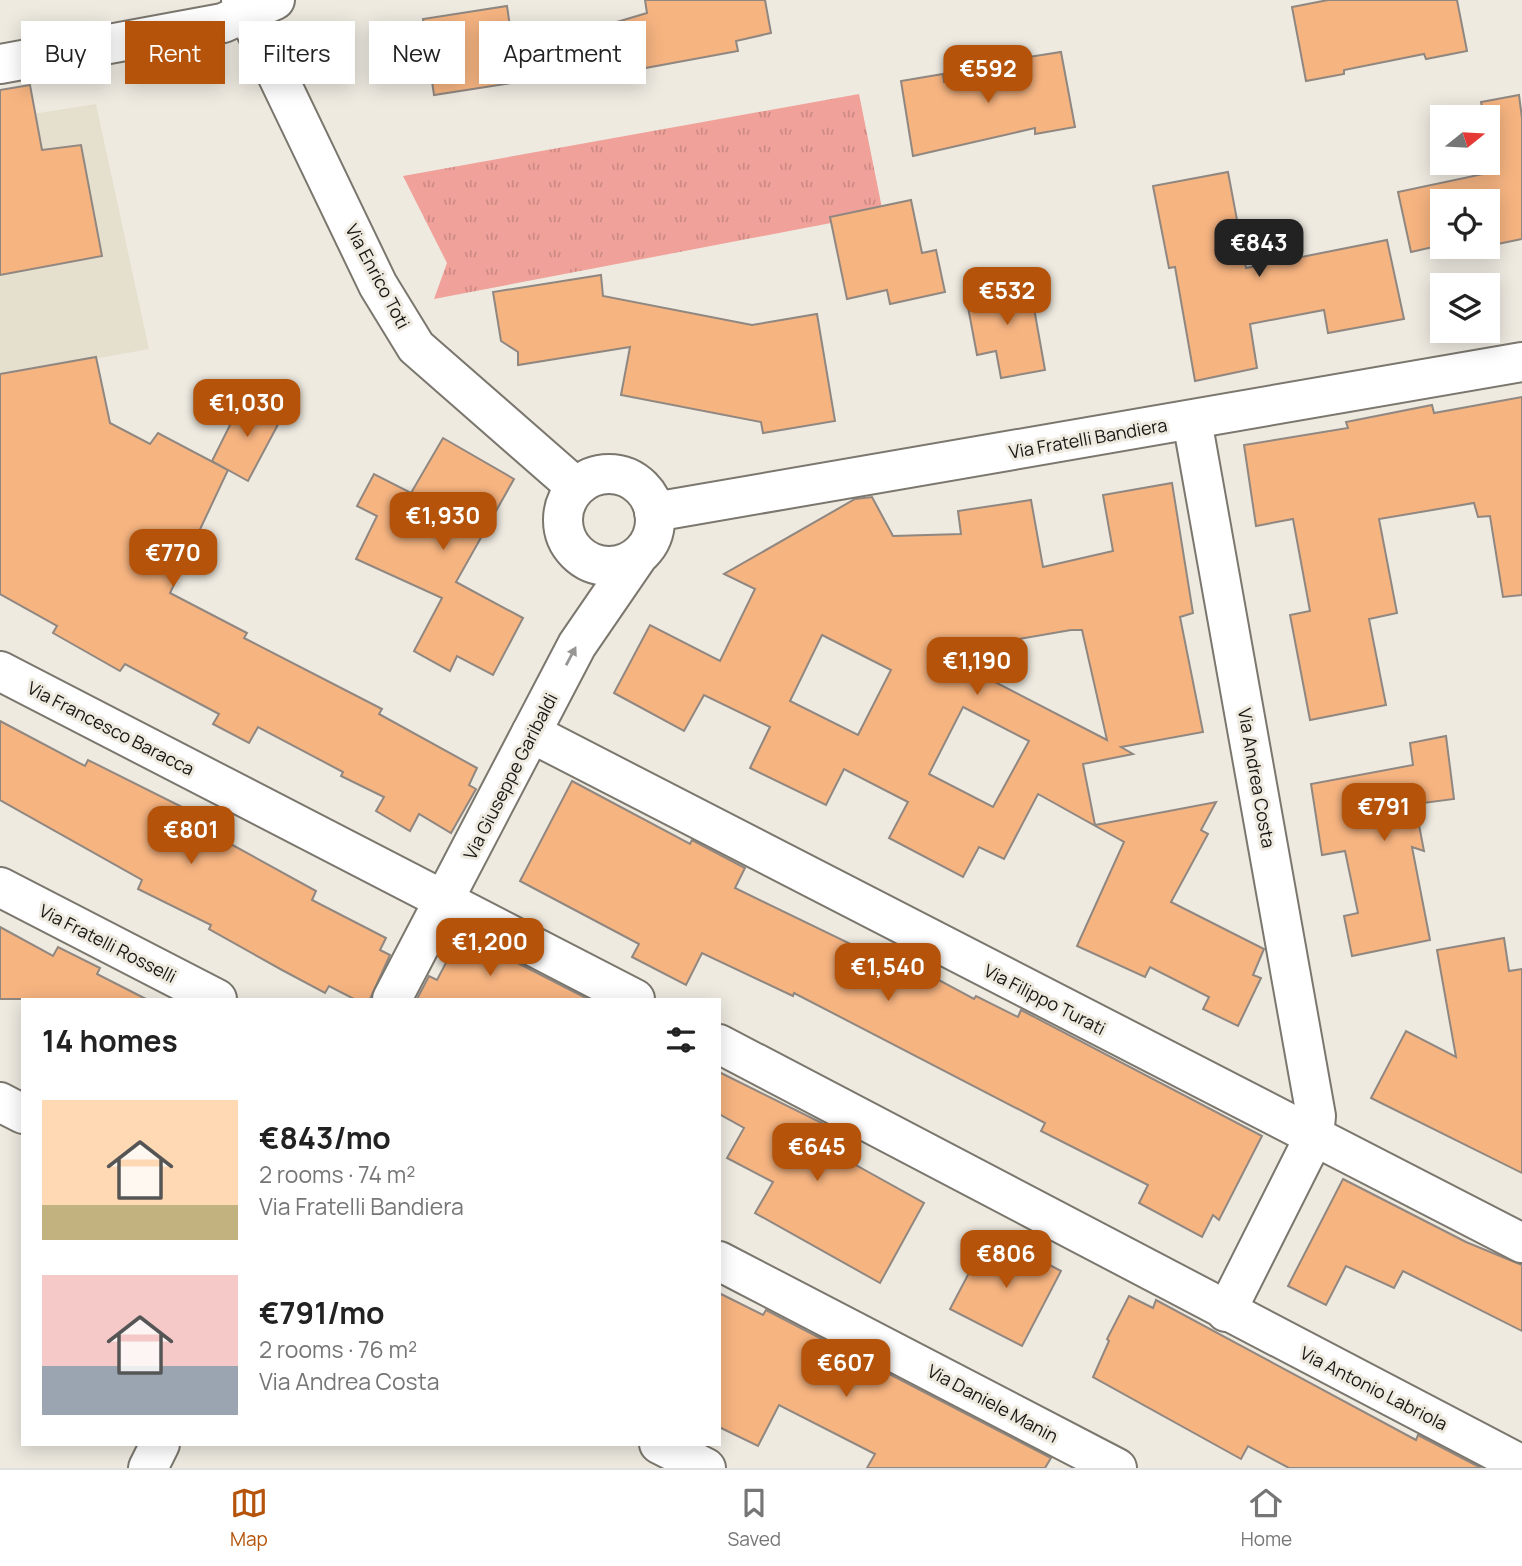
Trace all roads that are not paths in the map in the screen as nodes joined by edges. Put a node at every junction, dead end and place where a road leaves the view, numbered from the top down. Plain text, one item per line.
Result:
1 (254, 4) edge
2 (0, 64) edge
3 (1522, 362) edge
4 (1192, 420) junction
5 (576, 487) junction
6 (654, 512) junction
7 (636, 559) junction
8 (0, 671) edge
9 (531, 733) junction
10 (0, 887) edge
11 (446, 900) junction
12 (214, 998) edge
13 (393, 998) edge
14 (633, 998) edge
15 (721, 1045) edge
16 (0, 1102) edge
17 (21, 1113) edge
18 (1314, 1138) junction
19 (1522, 1243) edge
20 (721, 1262) edge
21 (1226, 1312) junction
22 (159, 1446) edge
23 (663, 1446) edge
24 (1522, 1465) edge
25 (148, 1468) edge
26 (706, 1468) edge
27 (1117, 1468) edge

1 - 2 street
1 - 5 street, Via Enrico Toti
3 - 4 street, Via Fratelli Bandiera
4 - 6 street, Via Fratelli Bandiera
4 - 18 street, Via Andrea Costa
5 - 6 street
5 - 7 street
6 - 7 street
9 -> 7 street, Via Giuseppe Garibaldi
8 - 11 street, Via Francesco Baracca
9 - 11 street, Via Giuseppe Garibaldi
9 - 18 street, Via Filippo Turati
10 - 12 street, Via Fratelli Rosselli
11 - 13 street, Via Giuseppe Garibaldi
11 - 14 street
15 - 21 street, Via Antonio Labriola
16 - 17 street
18 - 19 street, Via Filippo Turati
18 - 21 street
20 - 27 street, Via Daniele Manin
21 - 24 street, Via Antonio Labriola
22 - 25 street
23 - 26 street

